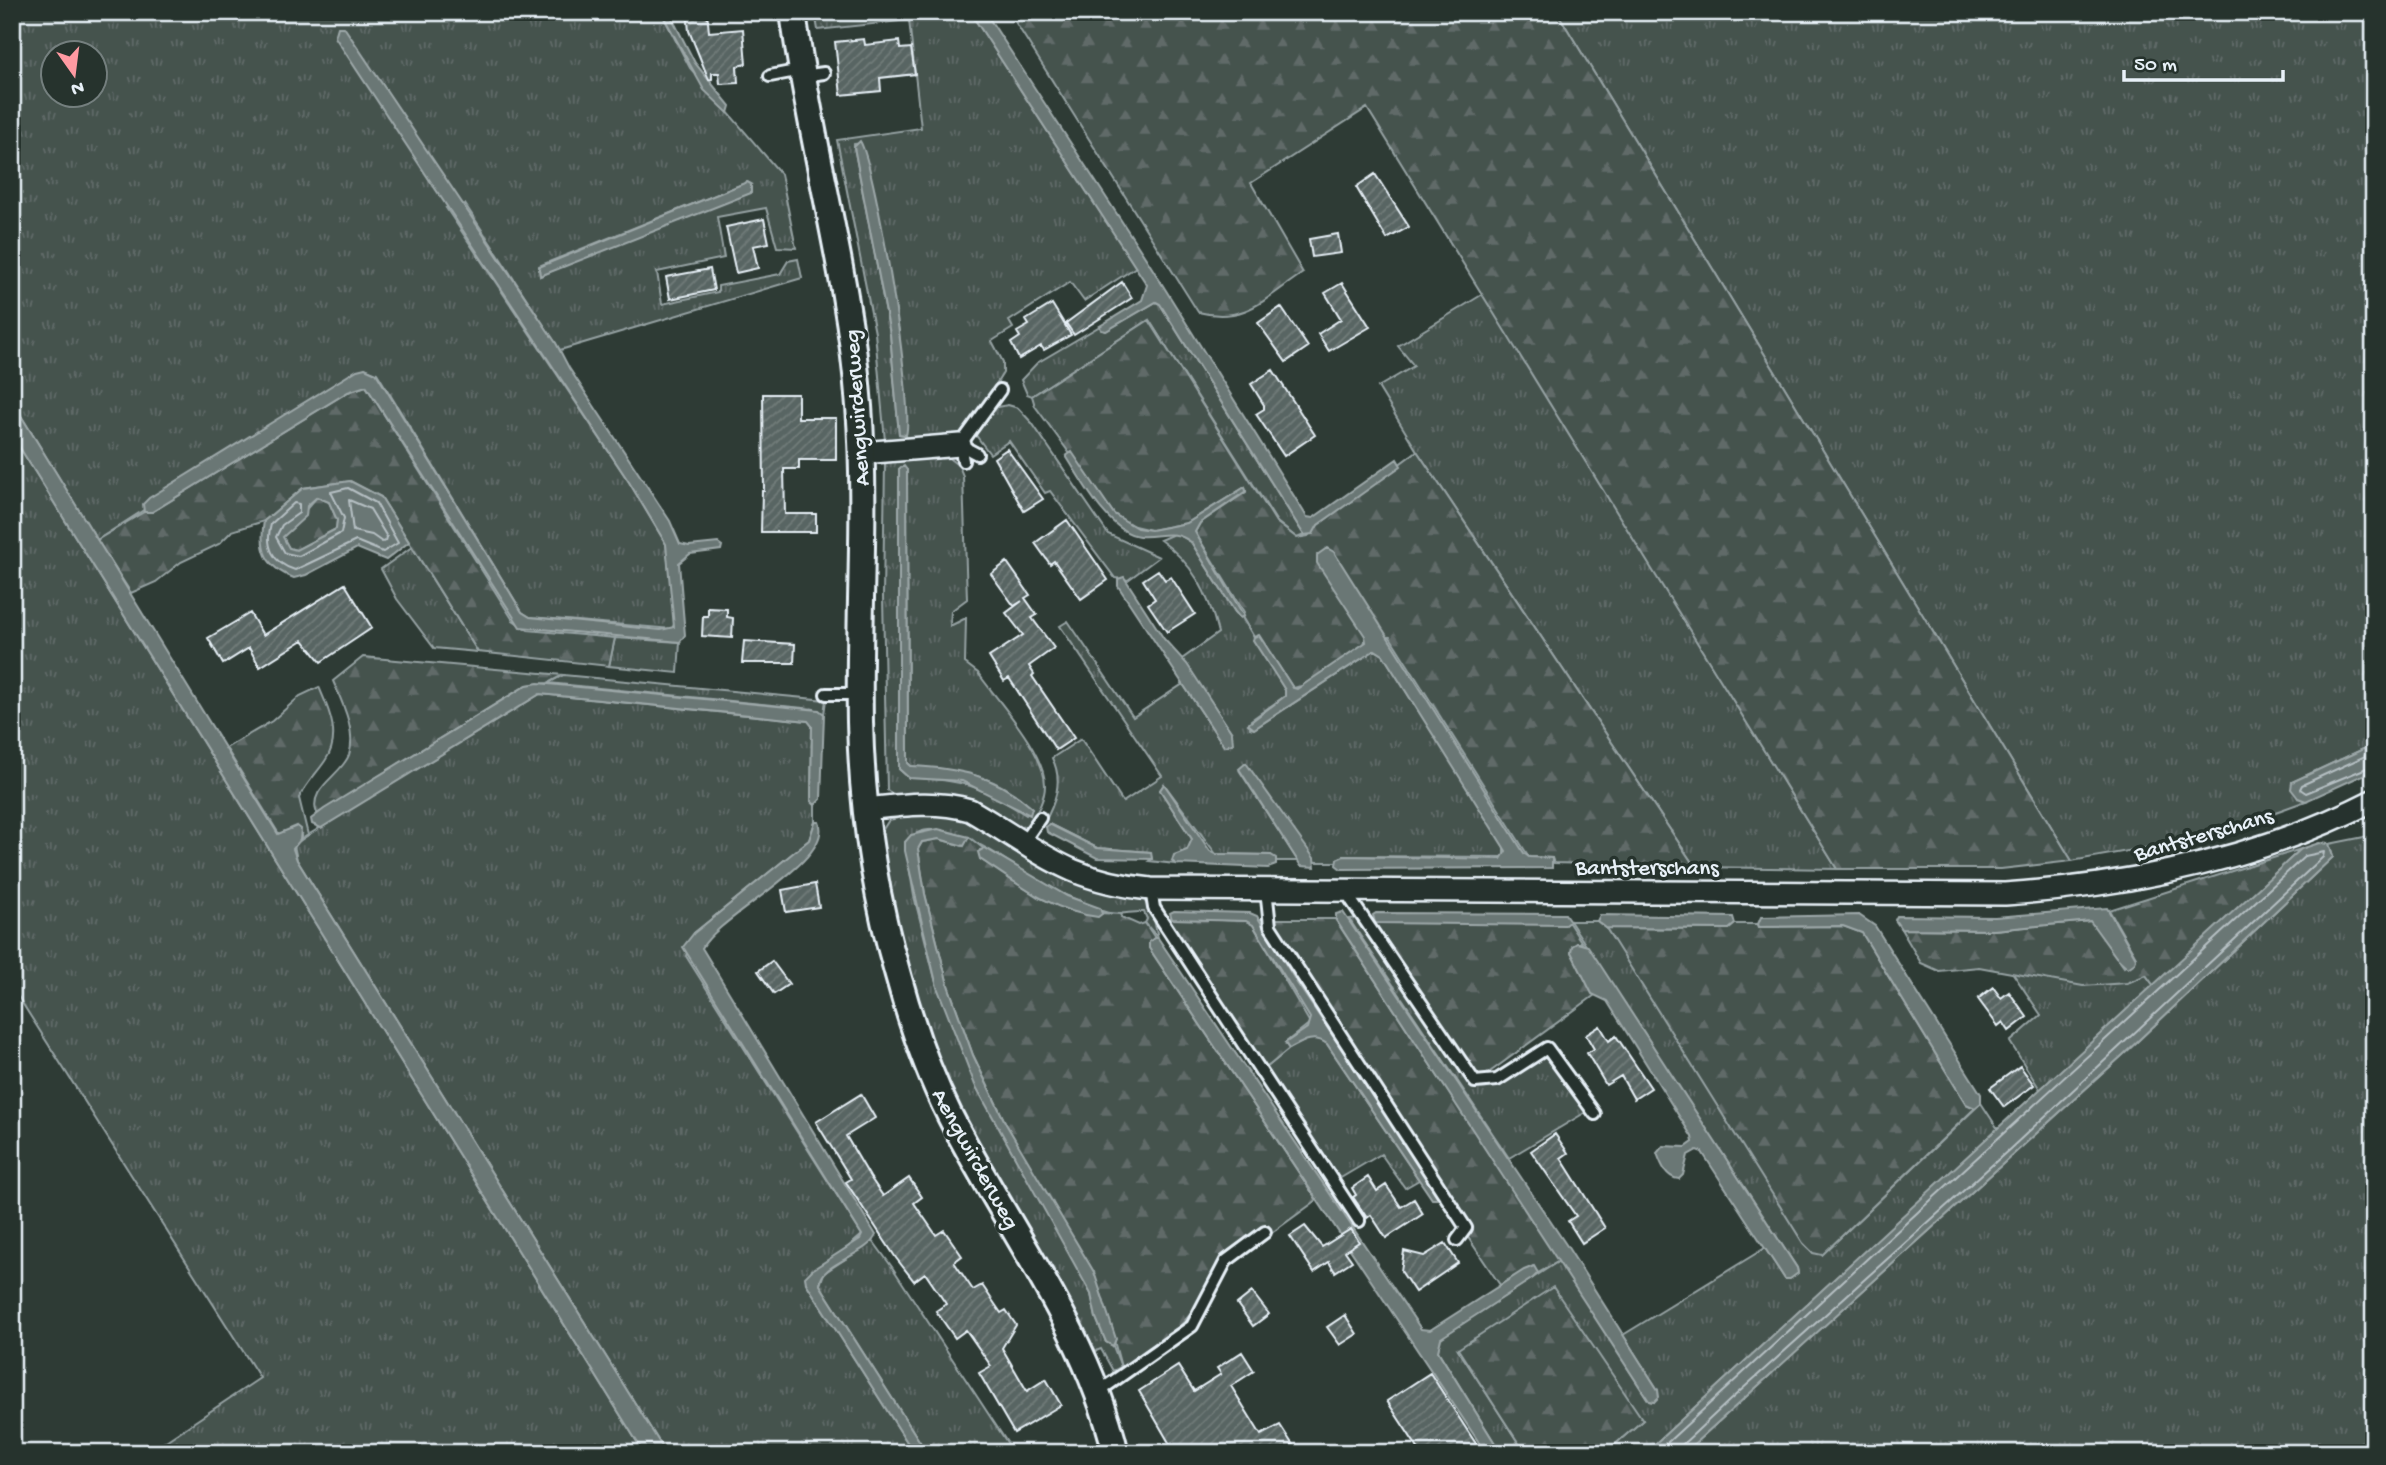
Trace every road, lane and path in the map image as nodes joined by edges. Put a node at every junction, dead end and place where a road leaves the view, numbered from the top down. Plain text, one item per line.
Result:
1 (793, 12) edge
2 (809, 73) junction
3 (770, 76) dead end
4 (999, 396) dead end
5 (861, 453) junction
6 (967, 453) joint
7 (826, 694) dead end
8 (860, 694) junction
9 (2374, 800) edge
10 (866, 809) junction
11 (1040, 818) dead end
12 (1022, 844) junction
13 (1151, 888) junction
14 (1266, 889) junction
15 (1353, 890) junction
16 (1595, 1114) dead end
17 (1359, 1221) dead end
18 (1265, 1232) dead end
19 (1457, 1240) dead end
20 (1096, 1389) junction
21 (1116, 1453) edge

1 - 2 street, Aengwirderweg
2 - 3 lane
2 - 5 street, Aengwirderweg
4 - 6 lane
5 - 6 street
5 - 8 street, Aengwirderweg
7 - 8 lane
8 - 10 street, Aengwirderweg
9 - 15 street, Bantsterschans
10 - 12 street, Bantsterschans
10 - 20 street, Aengwirderweg
11 - 12 lane
12 - 13 street, Bantsterschans
13 - 14 street, Bantsterschans
13 - 17 lane
14 - 15 street, Bantsterschans
14 - 19 lane
15 - 16 lane
18 - 20 lane
20 - 21 street, Aengwirderweg

